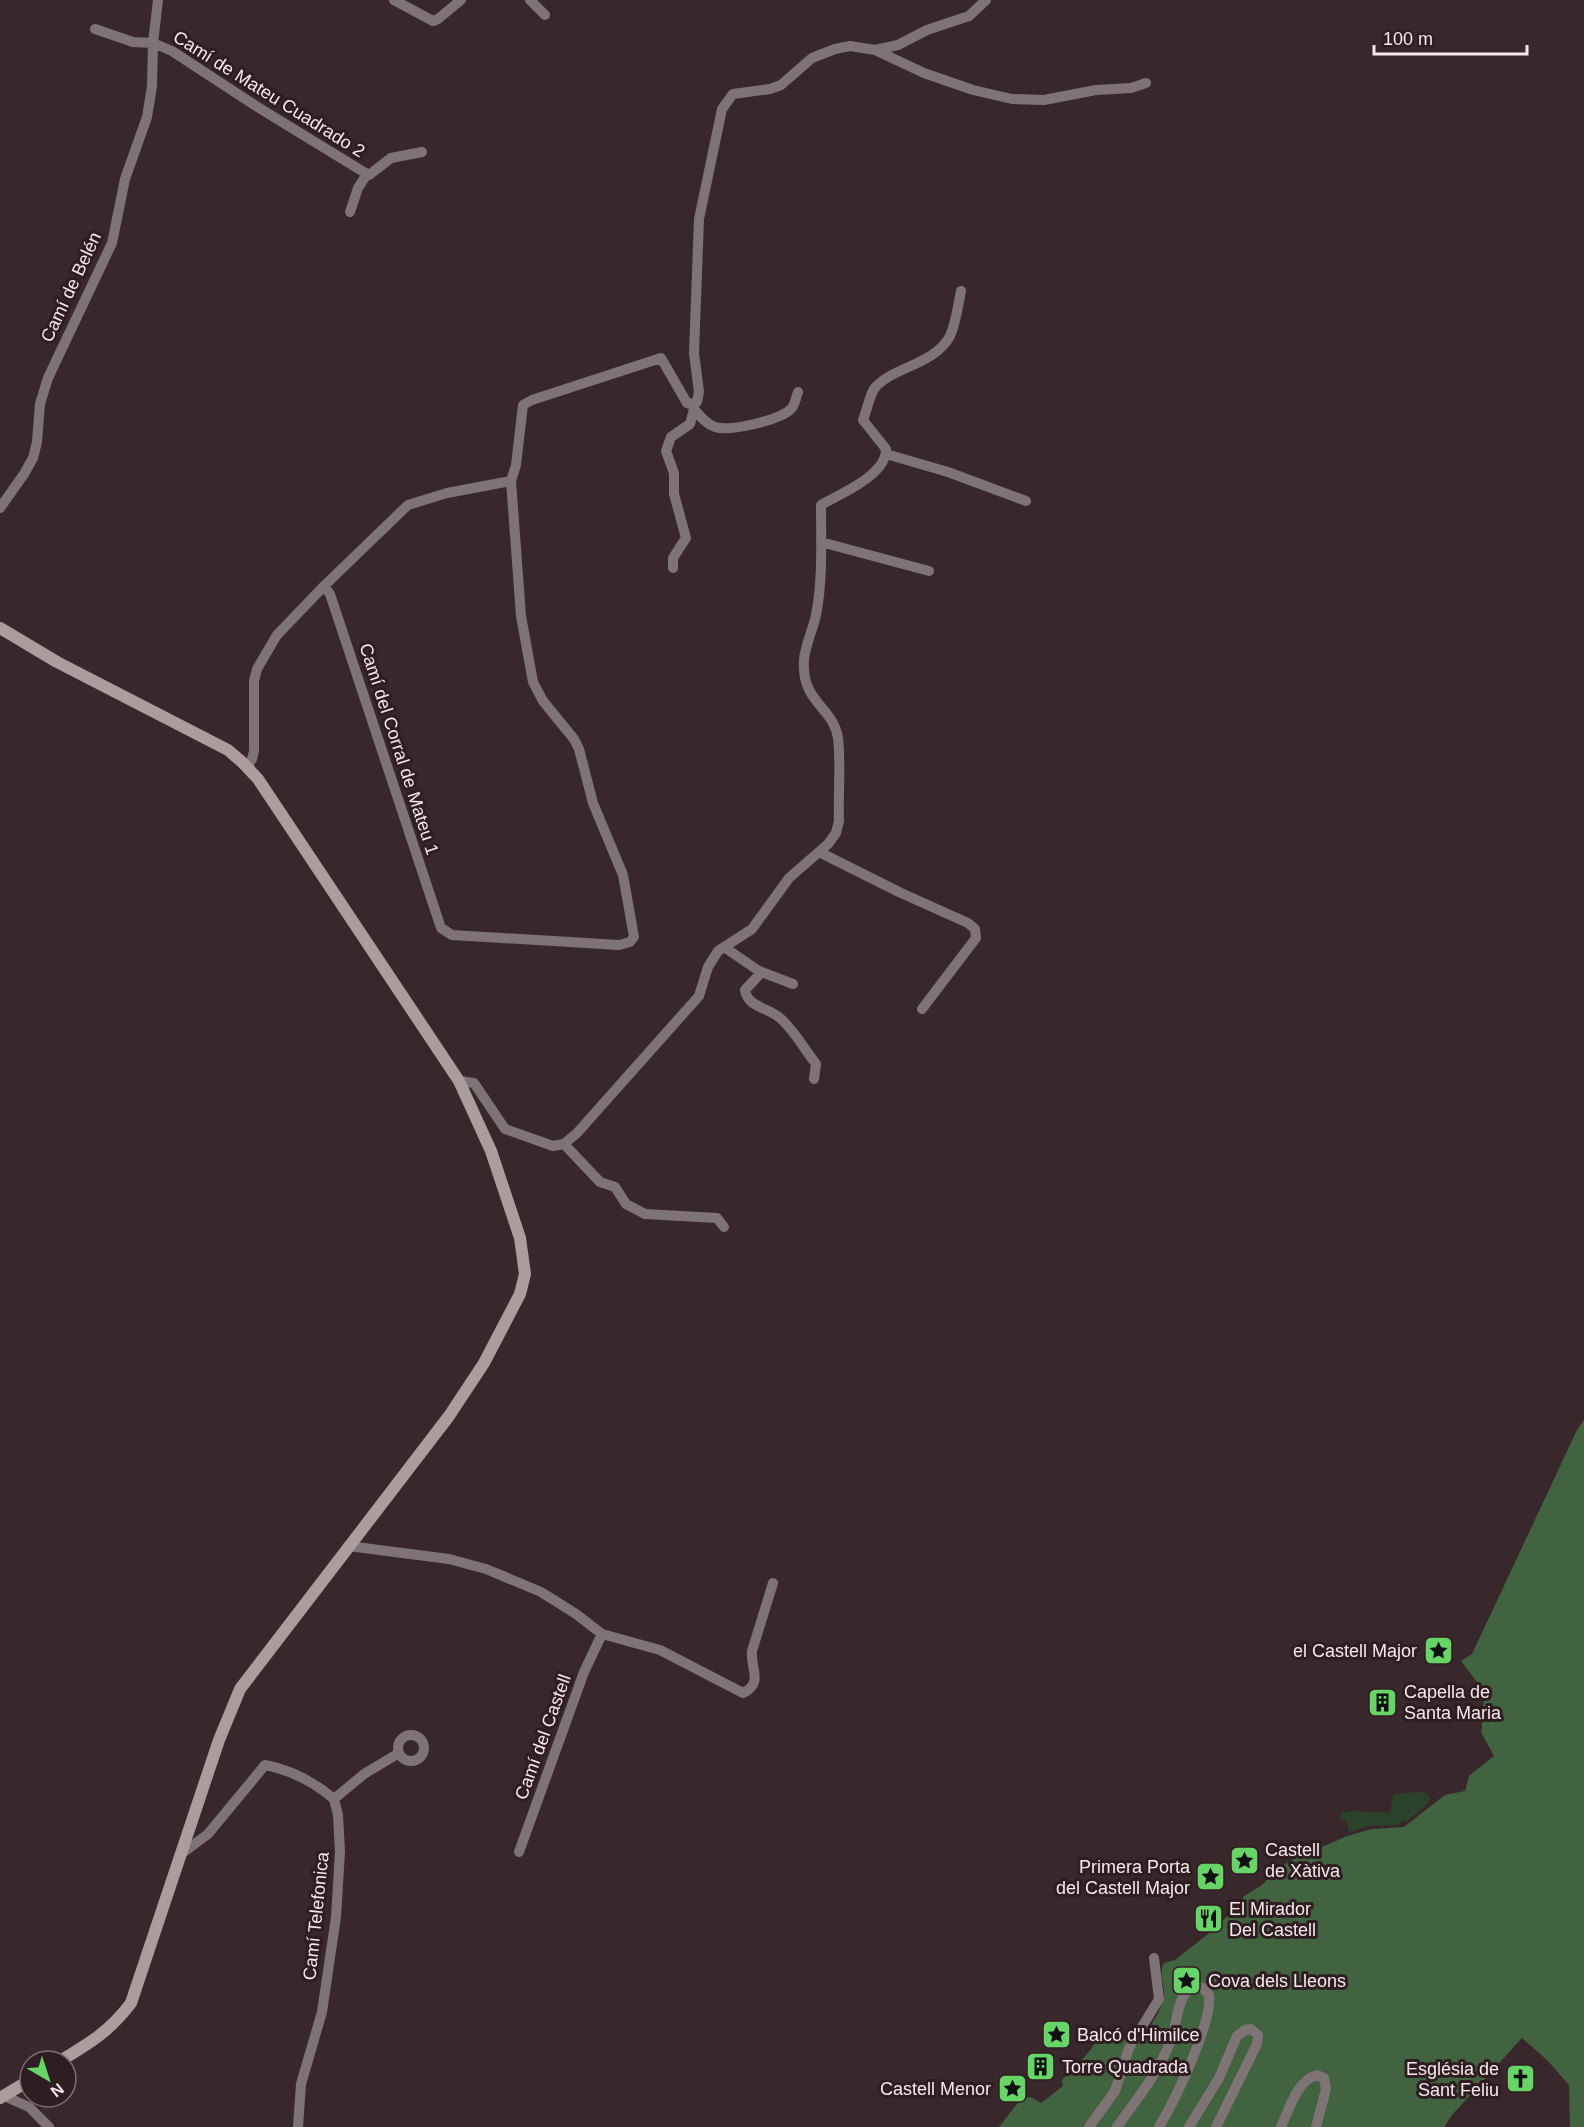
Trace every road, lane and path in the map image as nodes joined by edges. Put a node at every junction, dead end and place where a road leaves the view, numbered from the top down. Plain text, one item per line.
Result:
1 (158, 0) edge
2 (394, 0) edge
3 (461, 0) edge
4 (530, 0) edge
5 (986, 0) edge
6 (545, 15) dead end
7 (95, 29) dead end
8 (153, 43) junction
9 (875, 50) junction
10 (1146, 83) dead end
11 (422, 152) dead end
12 (367, 174) junction
13 (350, 212) dead end
14 (962, 291) dead end
15 (798, 392) dead end
16 (694, 406) junction
17 (886, 454) junction
18 (511, 481) junction
19 (1026, 501) dead end
20 (0, 508) edge
21 (821, 543) junction
22 (673, 568) dead end
23 (929, 571) dead end
24 (324, 586) junction
25 (0, 628) edge
26 (246, 766) junction
27 (819, 852) junction
28 (724, 947) junction
29 (759, 970) junction
30 (793, 984) dead end
31 (922, 1009) dead end
32 (814, 1079) dead end
33 (459, 1081) junction
34 (564, 1144) junction
35 (724, 1227) dead end
36 (348, 1545) junction
37 (773, 1583) dead end
38 (602, 1634) junction
39 (399, 1753) dead end
40 (334, 1799) junction
41 (519, 1852) dead end
42 (181, 1854) junction
43 (1154, 1958) dead end
44 (78, 2050) edge
45 (18, 2087) edge
46 (2, 2097) edge
47 (49, 2127) edge
48 (298, 2127) edge
49 (1089, 2127) edge
50 (1117, 2127) edge
51 (1159, 2127) edge
52 (1189, 2127) edge
53 (1216, 2127) edge
54 (1281, 2127) edge
55 (1316, 2127) edge

1 - 8 street, Camí de Belén
2 - 3 street
4 - 6 street
5 - 9 street
7 - 8 street, Camí de Mateu Cuadrado 2
8 - 12 street, Camí de Mateu Cuadrado 2
8 - 20 street, Camí de Belén
9 - 10 street
9 - 16 street
11 - 12 street, Camí de Mateu Cuadrado 2
12 - 13 street, Camí de Mateu Cuadrado 2
14 - 17 street
15 - 16 street
16 - 18 street
16 - 22 street
17 - 19 street
17 - 21 street
18 - 24 street
18 - 24 street, Camí del Corral de Mateu 1
21 - 23 street
21 - 27 street
24 - 26 street
25 - 26 main road
26 - 33 main road
27 - 28 street
27 - 31 street
28 - 29 street
28 - 34 street
29 - 30 street
29 - 32 street
33 - 34 street
33 - 36 main road
34 - 35 street
36 - 38 street
36 - 42 main road
37 - 38 street
38 - 41 street, Camí del Castell
39 - 40 street
40 - 42 street
40 - 48 street, Camí Telefonica
42 - 44 main road
43 - 49 street
45 - 46 main road
46 - 47 street
50 - 51 street
52 - 53 street
54 - 55 street

